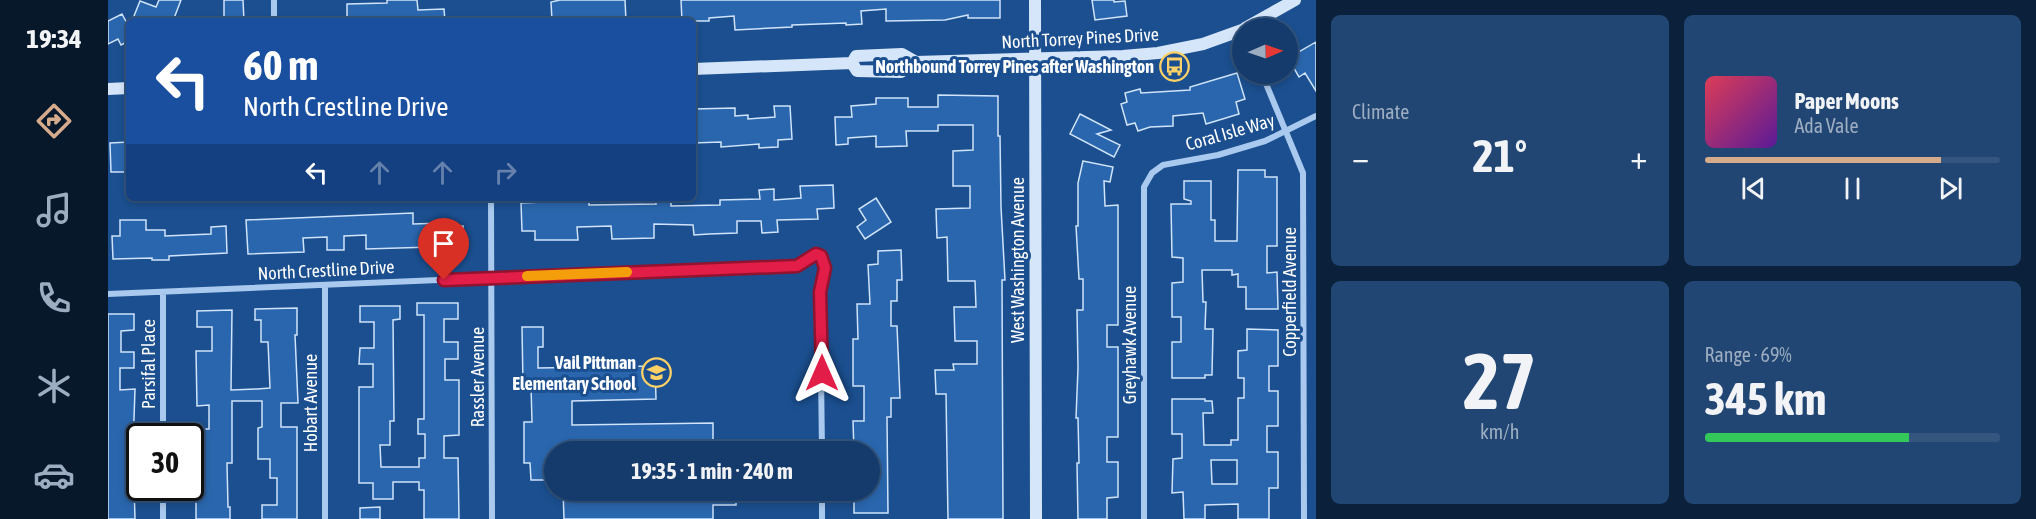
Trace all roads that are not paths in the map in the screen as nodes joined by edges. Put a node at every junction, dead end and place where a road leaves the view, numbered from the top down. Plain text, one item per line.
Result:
1 (274, 0) edge
2 (1035, 0) edge
3 (1295, 0) edge
4 (274, 18) edge
5 (1263, 18) edge
6 (1232, 33) edge
7 (1035, 59) junction
8 (696, 69) edge
9 (1266, 84) edge
10 (126, 88) edge
11 (108, 89) edge
12 (1316, 117) edge
13 (1286, 131) junction
14 (1152, 172) joint
15 (491, 201) edge
16 (492, 277) junction
17 (325, 286) junction
18 (163, 292) junction
19 (108, 294) edge
20 (163, 423) edge
21 (822, 441) edge
22 (163, 501) edge
23 (822, 501) edge
24 (163, 519) edge
25 (325, 519) edge
26 (492, 519) edge
27 (822, 519) edge
28 (1036, 519) edge
29 (1144, 519) edge
30 (1304, 519) edge

1 - 4 street
2 - 7 main road, West Washington Avenue
3 - 5 main road, North Torrey Pines Drive
6 - 7 main road, North Torrey Pines Drive
7 - 8 main road, North Torrey Pines Drive
7 - 28 main road, West Washington Avenue
9 - 13 street, Copperfield Avenue
10 - 11 main road
12 - 13 street, Coral Isle Way
13 - 14 street, Coral Isle Way
13 - 30 street, Copperfield Avenue
14 - 29 street, Greyhawk Avenue
15 - 16 street, Rassler Avenue
16 - 17 street, North Crestline Drive
16 - 21 street, North Crestline Drive
16 - 26 street, Rassler Avenue
17 - 18 street, North Crestline Drive
17 - 25 street, Hobart Avenue
18 - 19 street, North Crestline Drive
18 - 20 street, Parsifal Place
22 - 24 street
23 - 27 street

